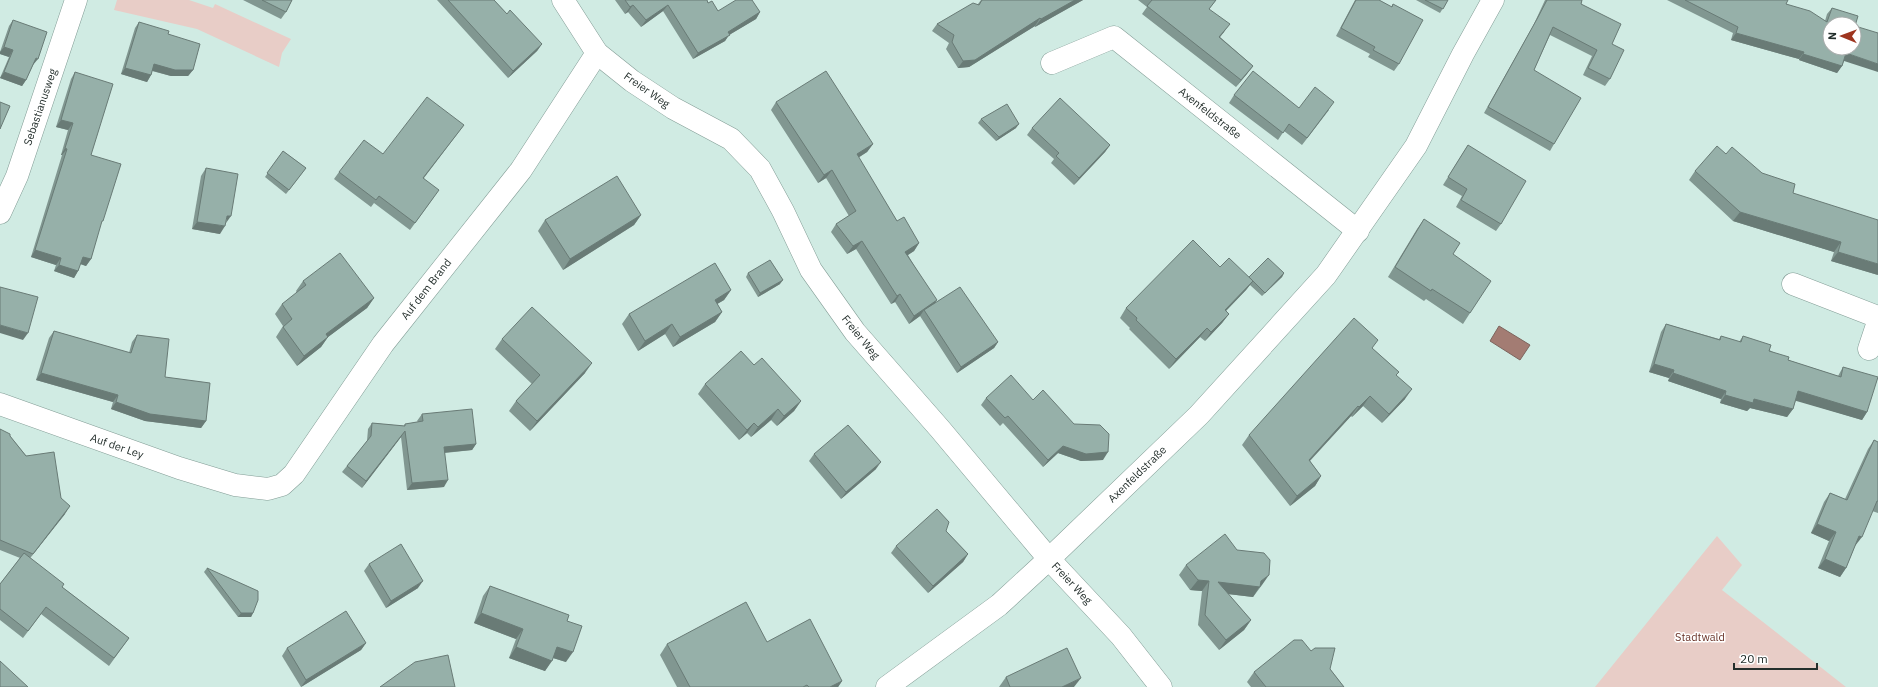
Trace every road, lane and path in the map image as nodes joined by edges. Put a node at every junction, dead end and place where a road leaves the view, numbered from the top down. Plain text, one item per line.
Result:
1 (76, 0) edge
2 (563, 0) edge
3 (1493, 0) edge
4 (597, 53) junction
5 (1052, 63) dead end
6 (0, 214) edge
7 (1358, 231) junction
8 (1793, 284) dead end
9 (1878, 317) edge
10 (1878, 322) edge
11 (1869, 349) dead end
12 (0, 404) edge
13 (235, 485) joint
14 (1049, 559) junction
15 (887, 687) edge
16 (1161, 687) edge

1 - 6 street, Sebastianusweg
2 - 4 street, Freier Weg
3 - 7 street, Axenfeldstraße
4 - 13 street, Auf dem Brand
4 - 14 street, Freier Weg
5 - 7 street, Axenfeldstraße
7 - 14 street, Axenfeldstraße
8 - 9 street
10 - 11 street
12 - 13 street, Auf der Ley
14 - 15 street, Axenfeldstraße
14 - 16 street, Freier Weg

